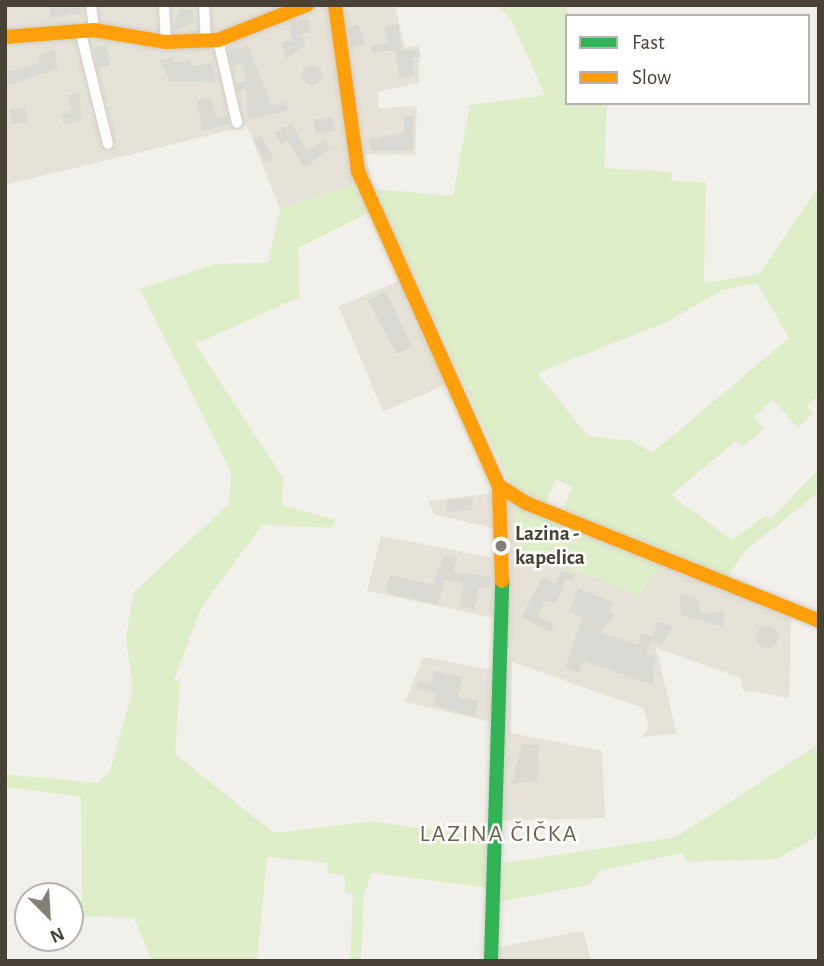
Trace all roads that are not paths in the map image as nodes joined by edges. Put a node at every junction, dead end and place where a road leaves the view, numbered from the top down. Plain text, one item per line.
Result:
1 (90, 5) edge
2 (163, 5) edge
3 (204, 5) edge
4 (307, 5) edge
5 (335, 5) edge
6 (87, 30) junction
7 (5, 37) edge
8 (212, 40) junction
9 (166, 42) junction
10 (237, 123) dead end
11 (108, 144) dead end
12 (499, 486) junction
13 (819, 621) edge
14 (491, 961) edge

1 - 6 street
2 - 9 street
3 - 8 street
4 - 8 main road
5 - 12 main road
6 - 7 main road
6 - 9 main road
6 - 11 street
8 - 9 main road
8 - 10 street
12 - 13 main road
12 - 14 main road

